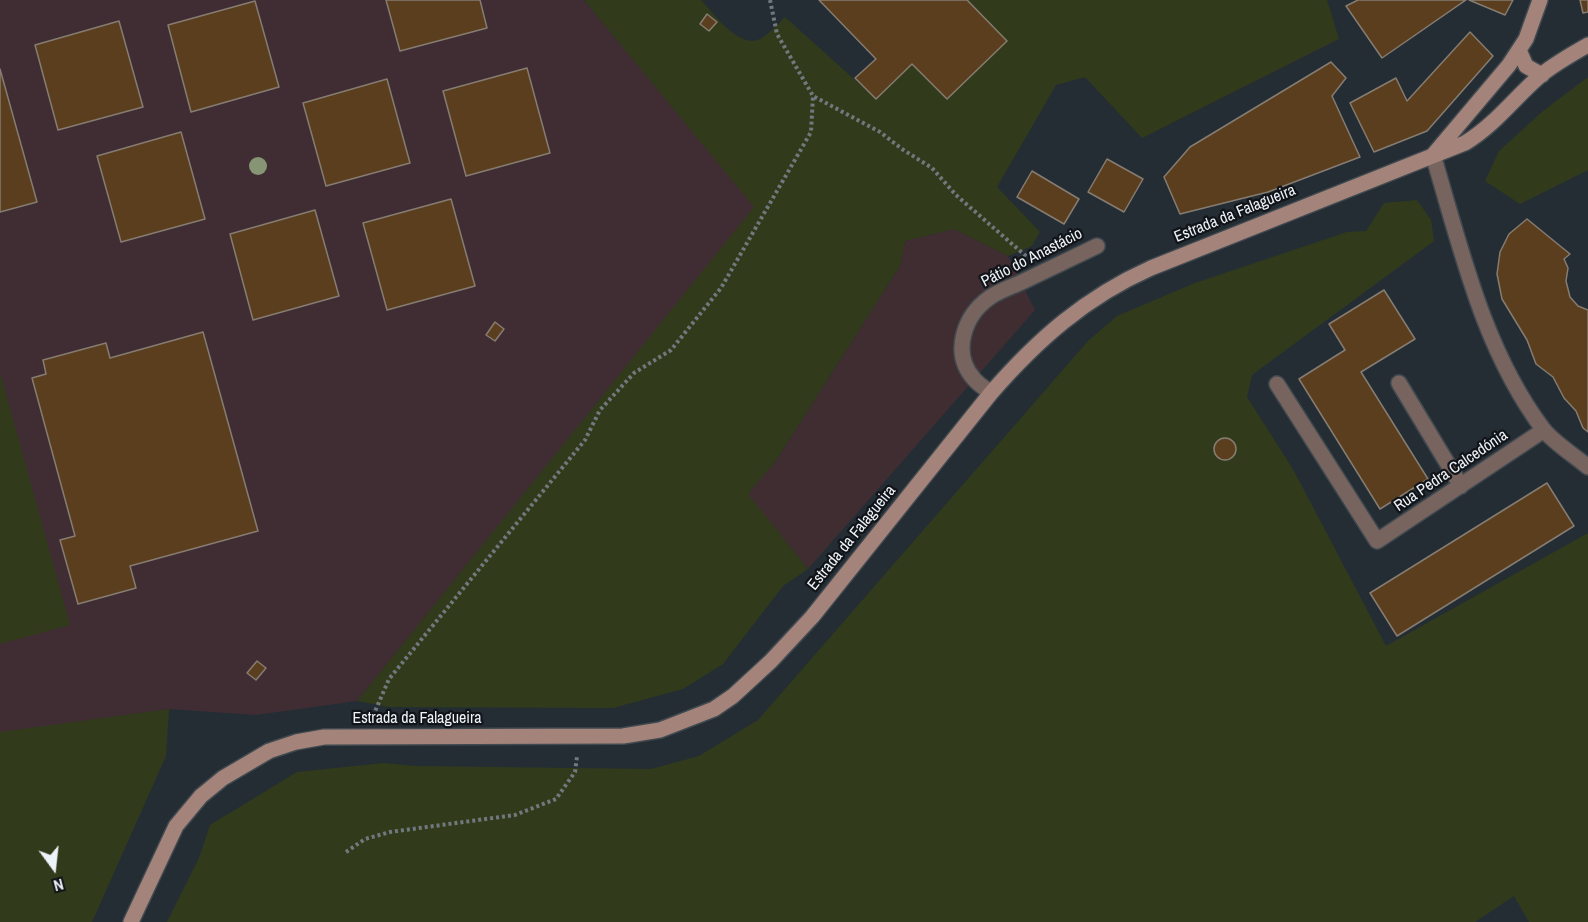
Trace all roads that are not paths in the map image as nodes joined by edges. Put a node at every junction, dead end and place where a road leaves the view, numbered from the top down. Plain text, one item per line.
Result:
1 (1539, 0) edge
2 (1588, 45) edge
3 (1519, 50) junction
4 (1542, 75) junction
5 (1432, 155) junction
6 (1097, 246) dead end
7 (1277, 384) dead end
8 (1400, 384) dead end
9 (991, 393) junction
10 (1544, 430) junction
11 (1588, 467) edge
12 (1461, 486) junction
13 (130, 922) edge

1 - 3 street, Estrada da Falagueira
2 - 4 street
3 - 4 street
3 - 5 street, Estrada da Falagueira
4 - 5 street
5 - 9 street, Estrada da Falagueira
5 - 10 street
6 - 9 street, Pátio do Anastácio
7 - 12 street, Rua Pedra Calcedónia
8 - 12 street
9 - 13 street, Estrada da Falagueira
10 - 11 street
10 - 12 street, Rua Pedra Calcedónia

